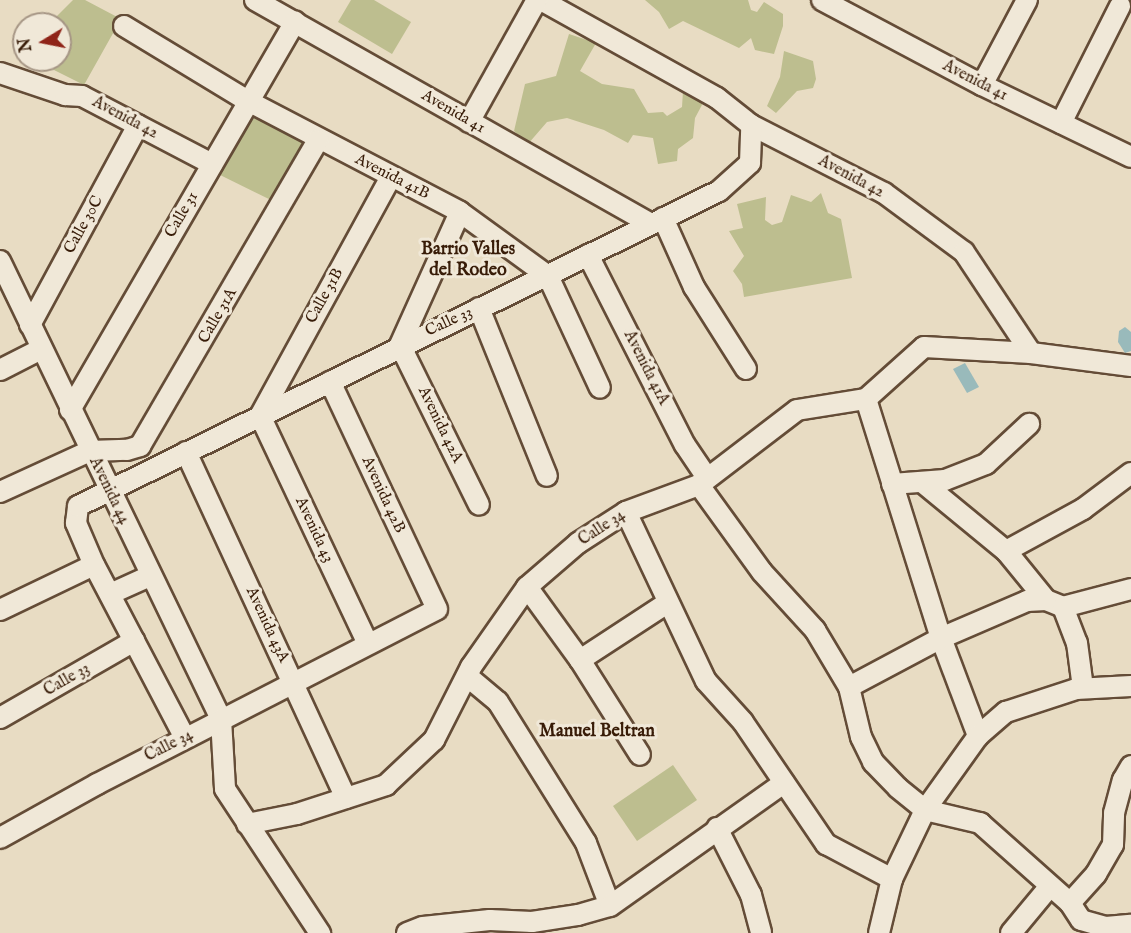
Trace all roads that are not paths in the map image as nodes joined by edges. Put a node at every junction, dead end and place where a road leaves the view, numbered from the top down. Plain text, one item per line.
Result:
1 (255, 0) edge
2 (539, 0) edge
3 (822, 0) edge
4 (1027, 0) edge
5 (1120, 6) edge
6 (295, 22) junction
7 (124, 26) dead end
8 (0, 74) edge
9 (982, 85) junction
10 (248, 101) junction
11 (469, 122) junction
12 (1062, 123) junction
13 (138, 125) junction
14 (751, 125) junction
15 (318, 140) junction
16 (1131, 157) edge
17 (212, 164) junction
18 (391, 177) junction
19 (460, 212) junction
20 (657, 221) junction
21 (588, 255) junction
22 (0, 261) edge
23 (548, 276) junction
24 (479, 308) junction
25 (30, 325) junction
26 (400, 345) junction
27 (41, 349) junction
28 (1030, 353) junction
29 (1131, 366) edge
30 (746, 369) dead end
31 (0, 370) edge
32 (330, 382) junction
33 (600, 388) dead end
34 (866, 399) junction
35 (70, 410) junction
36 (260, 416) junction
37 (1029, 424) dead end
38 (90, 451) junction
39 (186, 452) junction
40 (1131, 473) edge
41 (548, 476) dead end
42 (703, 482) junction
43 (922, 482) junction
44 (892, 484) junction
45 (109, 490) junction
46 (0, 492) edge
47 (479, 505) dead end
48 (626, 512) junction
49 (1006, 551) junction
50 (94, 565) junction
51 (150, 576) junction
52 (527, 588) junction
53 (1131, 589) edge
54 (110, 594) junction
55 (667, 603) junction
56 (1054, 604) junction
57 (437, 609) joint
58 (0, 610) edge
59 (941, 638) junction
60 (134, 641) junction
61 (368, 644) junction
62 (580, 660) junction
63 (467, 676) junction
64 (294, 683) junction
65 (1131, 686) edge
66 (849, 687) junction
67 (1083, 688) junction
68 (0, 718) edge
69 (221, 720) junction
70 (978, 735) junction
71 (185, 738) junction
72 (640, 755) dead end
73 (1131, 766) edge
74 (784, 783) junction
75 (346, 798) junction
76 (925, 810) junction
77 (247, 824) junction
78 (717, 828) junction
79 (0, 838) edge
80 (892, 879) junction
81 (1050, 886) junction
82 (1070, 903) junction
83 (610, 906) junction
84 (1131, 925) edge
85 (1086, 928) edge
86 (320, 933) edge
87 (407, 933) edge
88 (761, 933) edge
89 (879, 933) edge
90 (1011, 933) edge

1 - 6 street, Avenida 41
2 - 11 street
2 - 14 street, Avenida 42
3 - 9 street, Avenida 41
4 - 9 street
5 - 12 street
6 - 10 street, Calle 31
6 - 11 street, Avenida 41
7 - 10 street, Avenida 41B
8 - 13 street, Avenida 42
9 - 12 street, Avenida 41
10 - 15 street, Avenida 41B
10 - 17 street, Calle 31
11 - 20 street, Avenida 41
12 - 16 street, Avenida 41
13 - 17 street, Avenida 42
13 - 25 street, Calle 30C
14 - 20 street, Calle 33
14 - 28 street, Avenida 42
15 - 18 street, Avenida 41B
15 - 38 street, Calle 31A
17 - 35 street, Calle 31
18 - 19 street, Avenida 41B
18 - 36 street, Calle 31B
19 - 23 street, Avenida 41B
19 - 26 street
20 - 21 street, Calle 33
20 - 30 street
21 - 23 street, Calle 33
21 - 42 street, Avenida 41A
22 - 25 street, Avenida 44
23 - 24 street, Calle 33
23 - 33 street, Avenida 41B
24 - 26 street, Calle 33
24 - 41 street
25 - 27 street, Avenida 44
26 - 32 street, Calle 33
26 - 47 street, Avenida 42A
27 - 31 street
27 - 35 street, Avenida 44
28 - 29 street
28 - 34 street
32 - 36 street, Calle 33
32 - 57 street, Avenida 42B
34 - 42 street, Calle 34
34 - 44 street
35 - 38 street, Avenida 44
36 - 39 street, Calle 33
36 - 61 street, Avenida 43
37 - 43 street
38 - 45 street, Avenida 44
38 - 46 street
39 - 45 street, Calle 33
39 - 64 street, Avenida 43A
40 - 49 street
42 - 48 street, Calle 34
42 - 66 street, Avenida 41A
43 - 44 street
43 - 49 street
44 - 59 street
45 - 50 street, Calle 33
45 - 51 street, Avenida 44
48 - 52 street, Calle 34
48 - 55 street
49 - 56 street
50 - 54 street, Calle 33
50 - 58 street
51 - 54 street
51 - 69 street, Avenida 44
52 - 62 street
52 - 63 street, Calle 34
53 - 56 street
54 - 60 street, Calle 33
55 - 62 street
55 - 74 street
56 - 59 street
56 - 67 street
57 - 61 street, Calle 34
59 - 66 street
59 - 70 street
60 - 68 street, Calle 33
60 - 71 street, Calle 33
61 - 64 street, Calle 34
62 - 72 street
63 - 75 street, Calle 34
63 - 83 street
64 - 69 street, Calle 34
64 - 75 street, Avenida 43A
65 - 67 street
66 - 76 street, Avenida 41A
67 - 70 street
69 - 71 street, Calle 34
69 - 77 street
70 - 76 street
71 - 79 street, Calle 34
73 - 82 street
74 - 78 street
74 - 80 street
75 - 77 street, Calle 34
76 - 80 street
76 - 81 street
77 - 86 street
78 - 83 street
78 - 88 street
80 - 89 street
81 - 82 street
81 - 90 street
82 - 85 street
83 - 87 street
84 - 85 street

